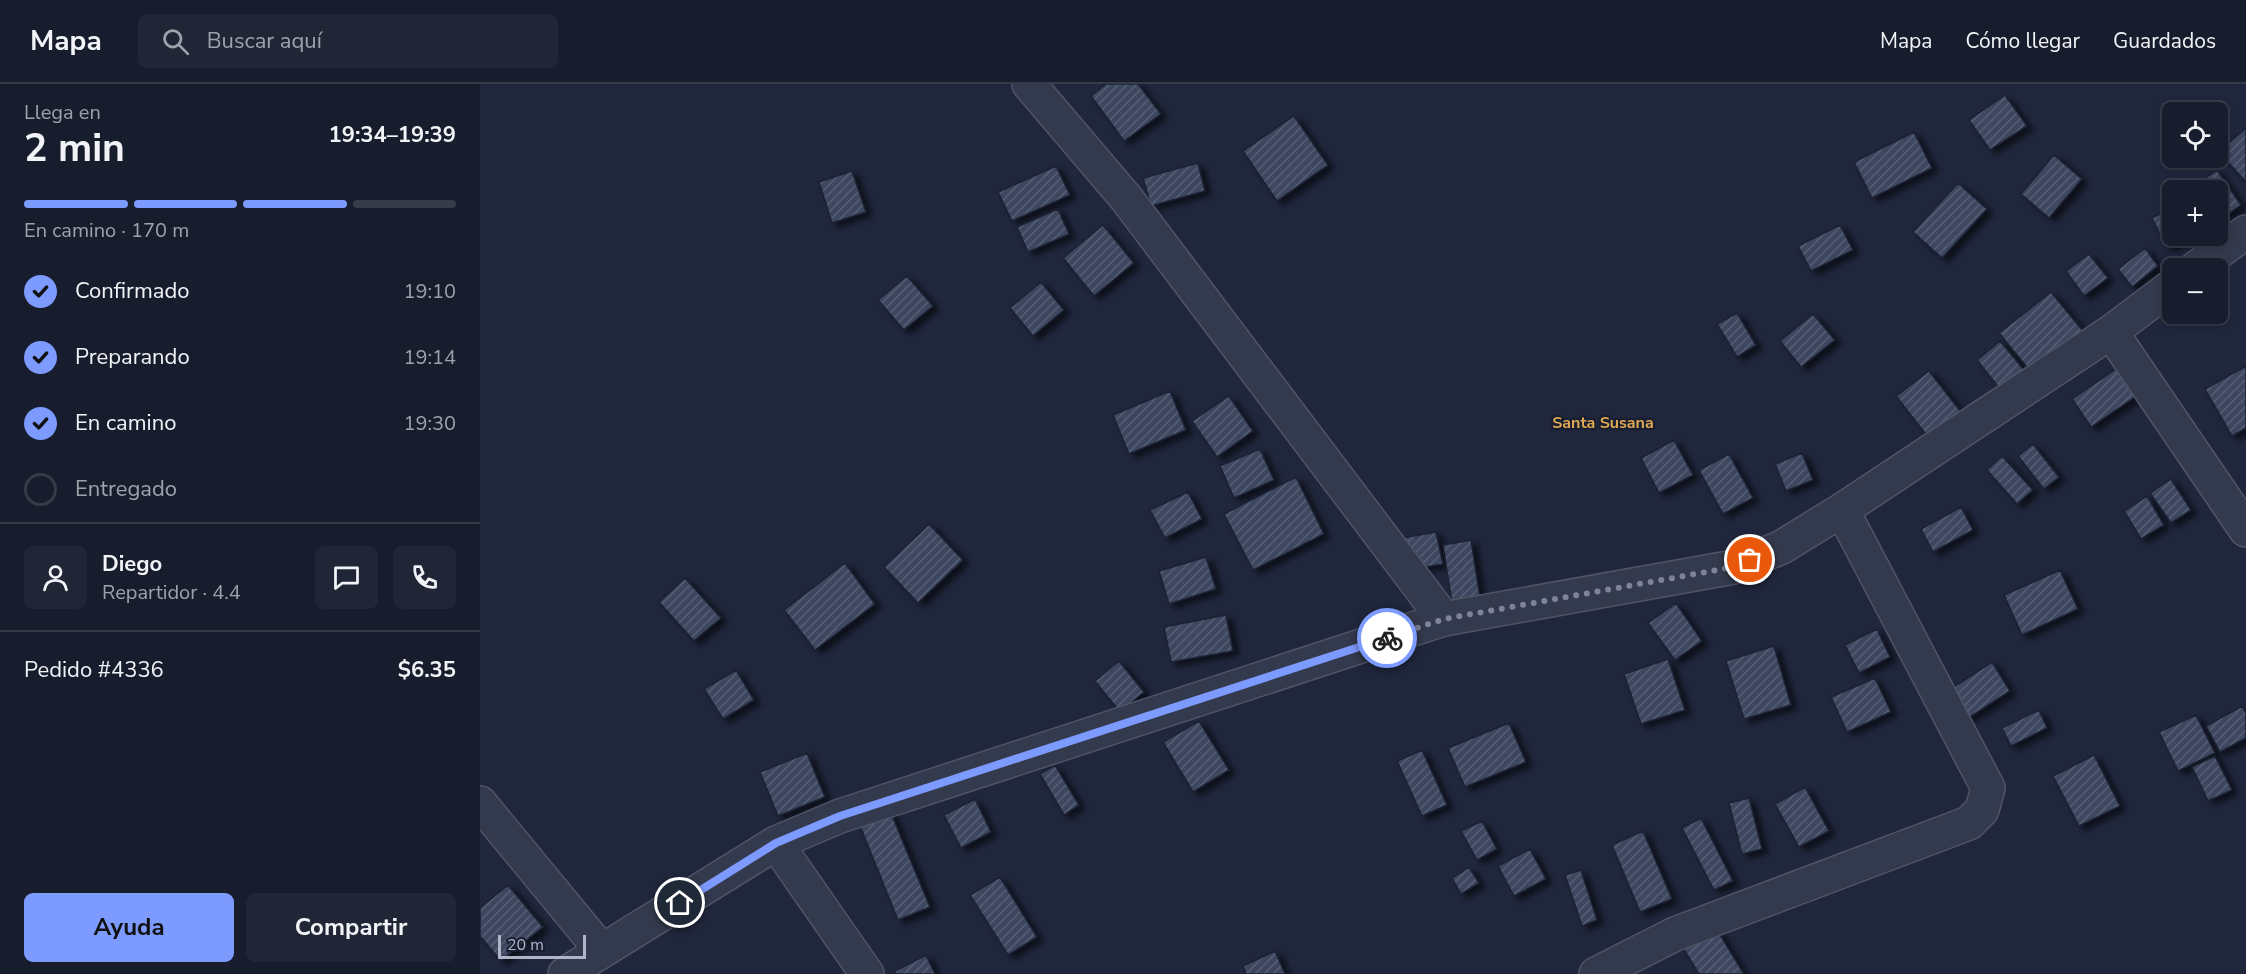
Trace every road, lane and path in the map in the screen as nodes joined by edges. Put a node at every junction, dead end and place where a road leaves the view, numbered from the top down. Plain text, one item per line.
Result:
1 (1029, 84) edge
2 (2246, 232) edge
3 (2210, 258) edge
4 (2162, 294) edge
5 (2111, 332) junction
6 (1842, 510) junction
7 (2246, 530) edge
8 (1444, 619) junction
9 (480, 803) edge
10 (776, 843) junction
11 (602, 951) junction
12 (565, 974) edge
13 (867, 974) edge
14 (1596, 974) edge

1 - 8 street
2 - 3 street
4 - 5 street
5 - 6 street
5 - 7 street
6 - 8 street
6 - 14 street
8 - 10 street
9 - 11 street
10 - 11 street
10 - 13 street
11 - 12 street

